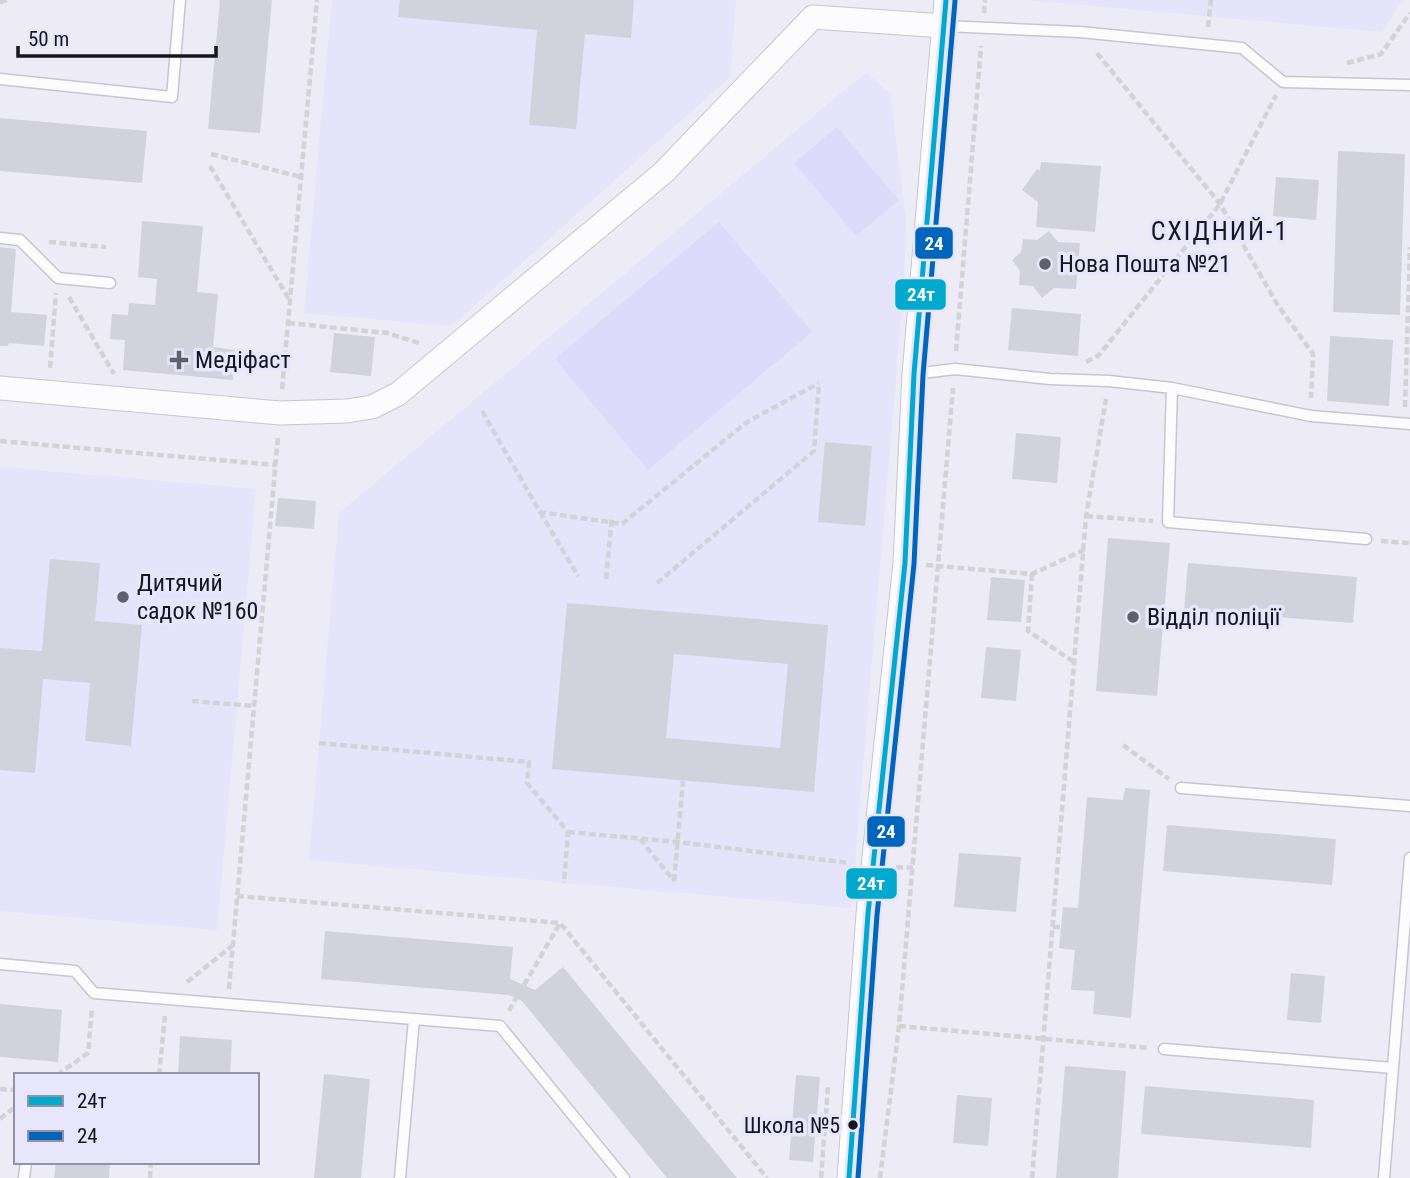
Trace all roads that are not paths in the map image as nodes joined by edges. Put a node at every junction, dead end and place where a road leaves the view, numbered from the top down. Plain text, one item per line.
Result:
1 (180, 0) edge
2 (946, 0) edge
3 (944, 26) junction
4 (0, 79) edge
5 (1410, 85) edge
6 (0, 238) edge
7 (110, 283) dead end
8 (914, 374) junction
9 (0, 388) edge
10 (1172, 388) junction
11 (1407, 424) edge
12 (1366, 539) road end
13 (1181, 788) road end
14 (1410, 806) edge
15 (1410, 858) edge
16 (0, 964) edge
17 (414, 1019) junction
18 (1164, 1049) road end
19 (1393, 1068) junction
20 (400, 1178) edge
21 (624, 1178) edge
22 (849, 1178) edge
23 (1384, 1178) edge

1 - 4 lane
2 - 3 street
3 - 5 lane
3 - 8 street
3 - 9 street
6 - 7 lane
8 - 10 lane
8 - 22 street
10 - 11 lane
10 - 12 lane
13 - 14 lane
15 - 19 lane
16 - 17 lane
17 - 20 lane
17 - 21 lane
18 - 19 lane
19 - 23 lane

